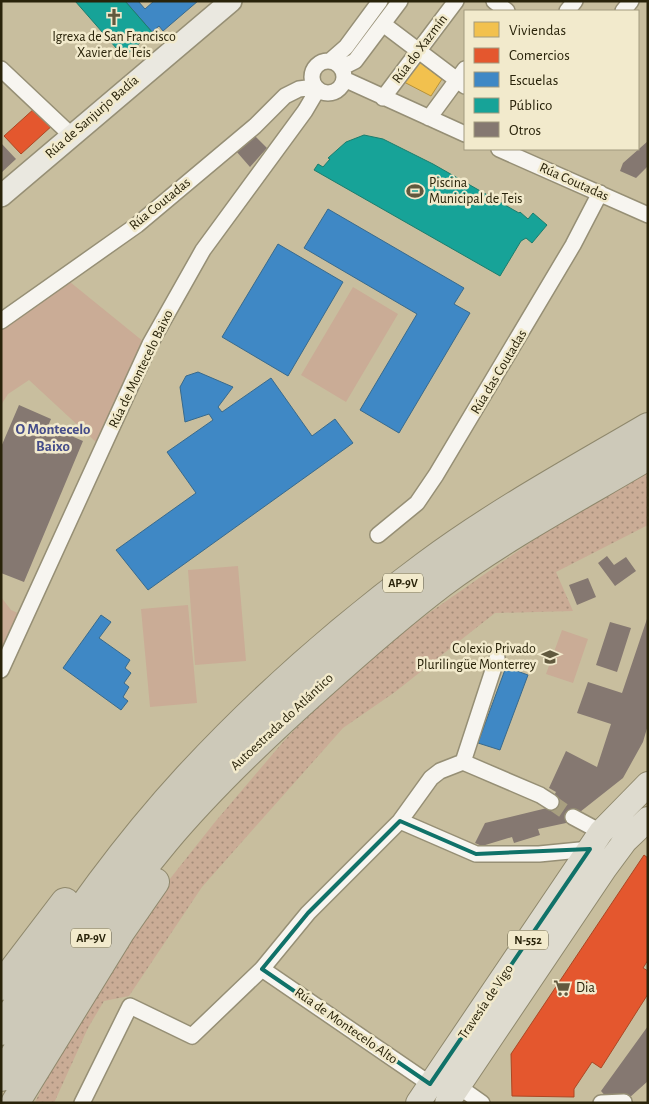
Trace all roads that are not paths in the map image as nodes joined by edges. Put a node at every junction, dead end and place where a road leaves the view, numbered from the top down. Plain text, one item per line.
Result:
1 (231, 1) edge
2 (380, 1) edge
3 (400, 1) edge
4 (456, 1) edge
5 (494, 1) edge
6 (507, 10) edge
7 (383, 24) junction
8 (419, 51) junction
9 (1, 69) edge
10 (338, 69) junction
11 (463, 78) edge
12 (316, 88) junction
13 (383, 98) junction
14 (429, 118) junction
15 (464, 134) edge
16 (71, 135) junction
17 (501, 150) edge
18 (600, 193) junction
19 (1, 196) edge
20 (648, 215) edge
21 (1, 321) edge
22 (648, 426) edge
23 (648, 456) edge
24 (378, 536) dead end
25 (497, 658) dead end
26 (1, 670) edge
27 (463, 762) junction
28 (187, 778) junction
29 (648, 784) edge
30 (551, 802) tunnel mouth
31 (195, 809) junction
32 (573, 818) tunnel mouth
33 (648, 819) edge
34 (400, 821) junction
35 (595, 841) junction
36 (262, 968) junction
37 (1, 986) edge
38 (1, 1031) edge
39 (1, 1077) edge
40 (424, 1093) edge
41 (453, 1094) edge
42 (624, 1102) edge
43 (15, 1103) edge
44 (82, 1103) edge
45 (482, 1103) edge
46 (601, 1103) edge

1 - 16 main road, Rúa de Sanjurjo Badía
2 - 10 street
3 - 7 street
4 - 8 street, Rúa do Xazmín
5 - 6 street
7 - 8 street
7 - 10 street
8 - 11 street
8 - 13 street, Rúa do Xazmín
9 - 16 street
10 - 12 street
10 - 12 street
10 - 13 street
11 - 14 street
12 - 21 street, Rúa Coutadas
12 - 26 street, Rúa de Montecelo Baixo
13 - 14 street
14 - 15 street
16 - 19 main road, Rúa de Sanjurjo Badía
17 - 18 street, Rúa Coutadas
18 - 20 street, Rúa Coutadas
18 - 24 street, Rúa das Coutadas
22 - 28 highway, Autoestrada do Atlántico / AP-9V
23 - 31 highway, Autoestrada do Atlántico / AP-9V
25 - 27 street
27 - 30 street
27 - 34 street
28 - 37 highway, AP-9V
28 - 38 highway, Autoestrada do Atlántico / AP-9V
29 - 35 main road, Travesía de Vigo / N-552
31 - 39 highway, Autoestrada do Atlántico / AP-9V
31 - 43 highway
32 - 35 street
33 - 41 main road, Travesía de Vigo / N-552
34 - 35 street
34 - 36 street
35 - 40 main road, Travesía de Vigo / N-552
36 - 40 street, Rúa de Montecelo Alto
36 - 44 street
41 - 45 street, Travesía de Vigo
42 - 46 street

